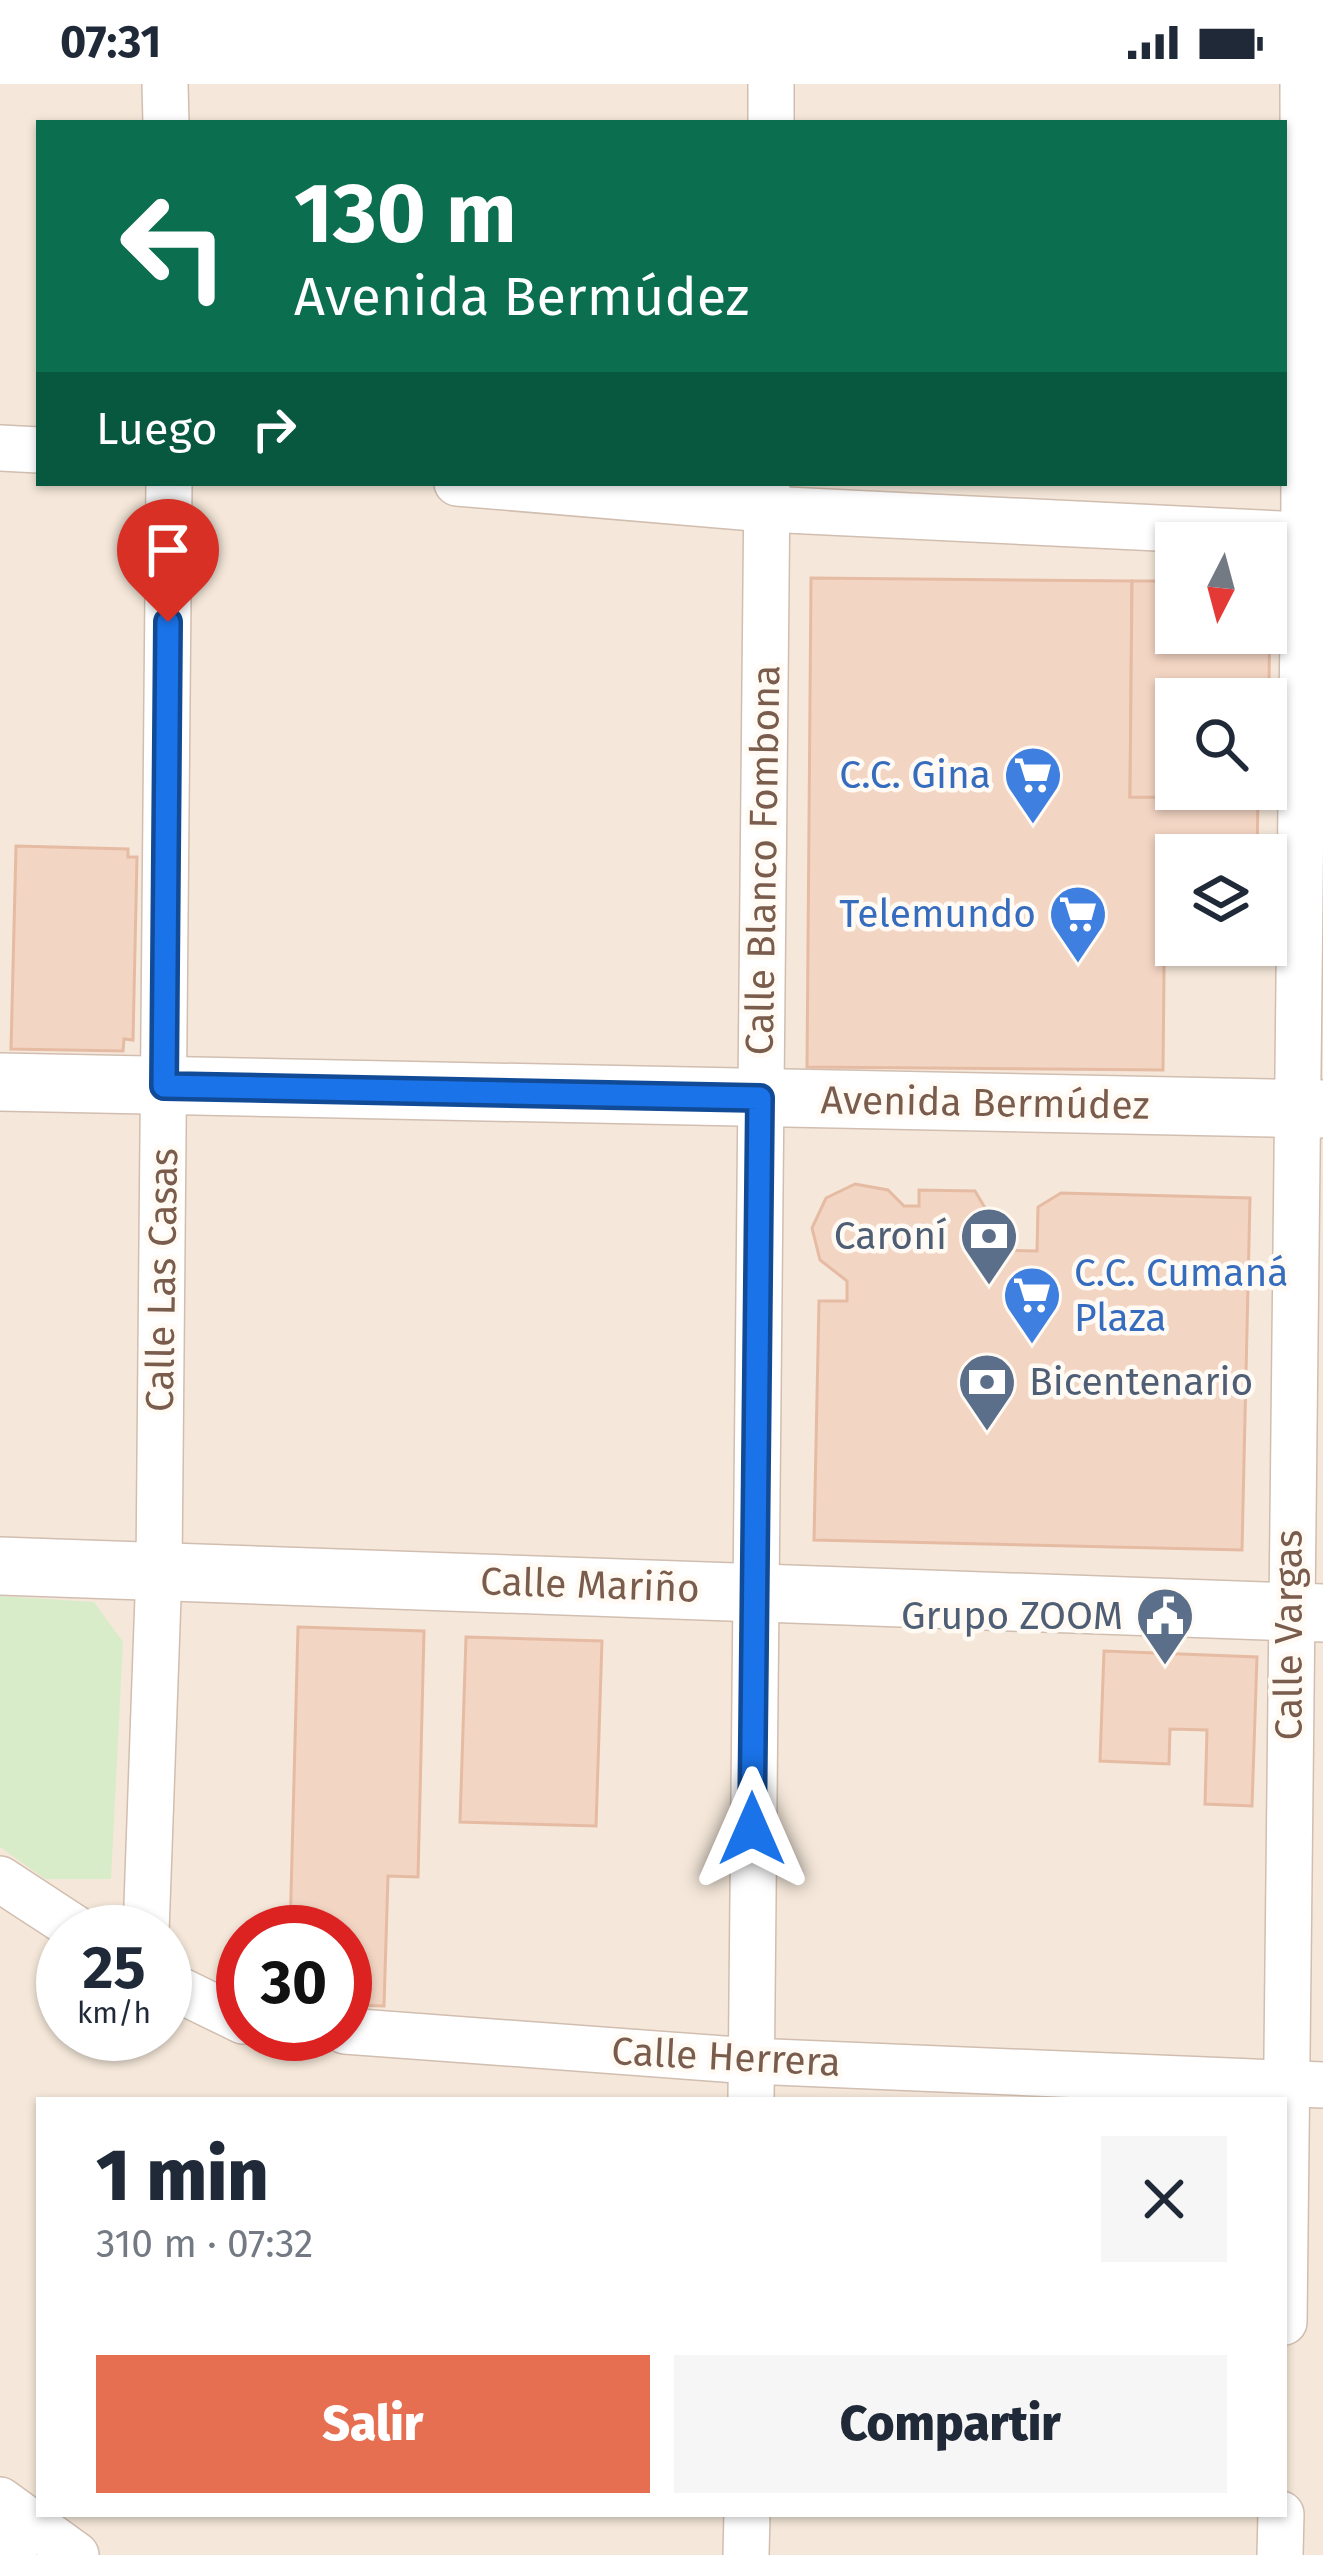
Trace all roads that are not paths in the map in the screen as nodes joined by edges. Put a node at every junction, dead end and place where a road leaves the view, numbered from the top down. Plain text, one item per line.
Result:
1 (165, 84) edge
2 (771, 84) edge
3 (1303, 84) edge
4 (166, 120) edge
5 (771, 120) edge
6 (0, 448) edge
7 (36, 450) edge
8 (169, 486) edge
9 (529, 486) edge
10 (767, 496) edge
11 (1313, 536) edge
12 (0, 1082) edge
13 (164, 1086) junction
14 (760, 1098) junction
15 (1310, 1109) edge
16 (0, 1566) edge
17 (159, 1569) junction
18 (752, 1592) junction
19 (1305, 1612) edge
20 (0, 1879) edge
21 (40, 1905) edge
22 (147, 1905) edge
23 (372, 2034) edge
24 (751, 2080) edge
25 (1305, 2084) edge
26 (1287, 2288) edge
27 (0, 2500) edge
28 (747, 2517) edge
29 (1281, 2517) edge
30 (0, 2528) edge
31 (14, 2555) edge
32 (76, 2555) edge
33 (746, 2555) edge
34 (1280, 2555) edge

1 - 4 street
2 - 5 street
3 - 11 street, Calle Vargas
6 - 7 street
8 - 13 street, Calle Las Casas
9 - 10 street
10 - 11 street
10 - 14 street, Calle Blanco Fombona
11 - 15 street, Calle Vargas
12 - 13 street, Avenida Bermúdez
13 - 14 street, Avenida Bermúdez
13 - 17 street, Calle Las Casas
14 - 15 street, Avenida Bermúdez
14 - 18 street, Calle Blanco Fombona
15 - 19 street, Calle Vargas
16 - 17 street, Calle Mariño
17 - 18 street, Calle Mariño
17 - 22 street, Calle Las Casas
18 - 19 street, Calle Mariño
18 - 24 street, Calle Blanco Fombona
19 - 25 street, Calle Vargas
20 - 21 street
23 - 24 street, Calle Herrera
24 - 25 street, Calle Herrera
25 - 26 street, Calle Vargas
27 - 32 street
28 - 33 street
29 - 34 street
30 - 31 street

